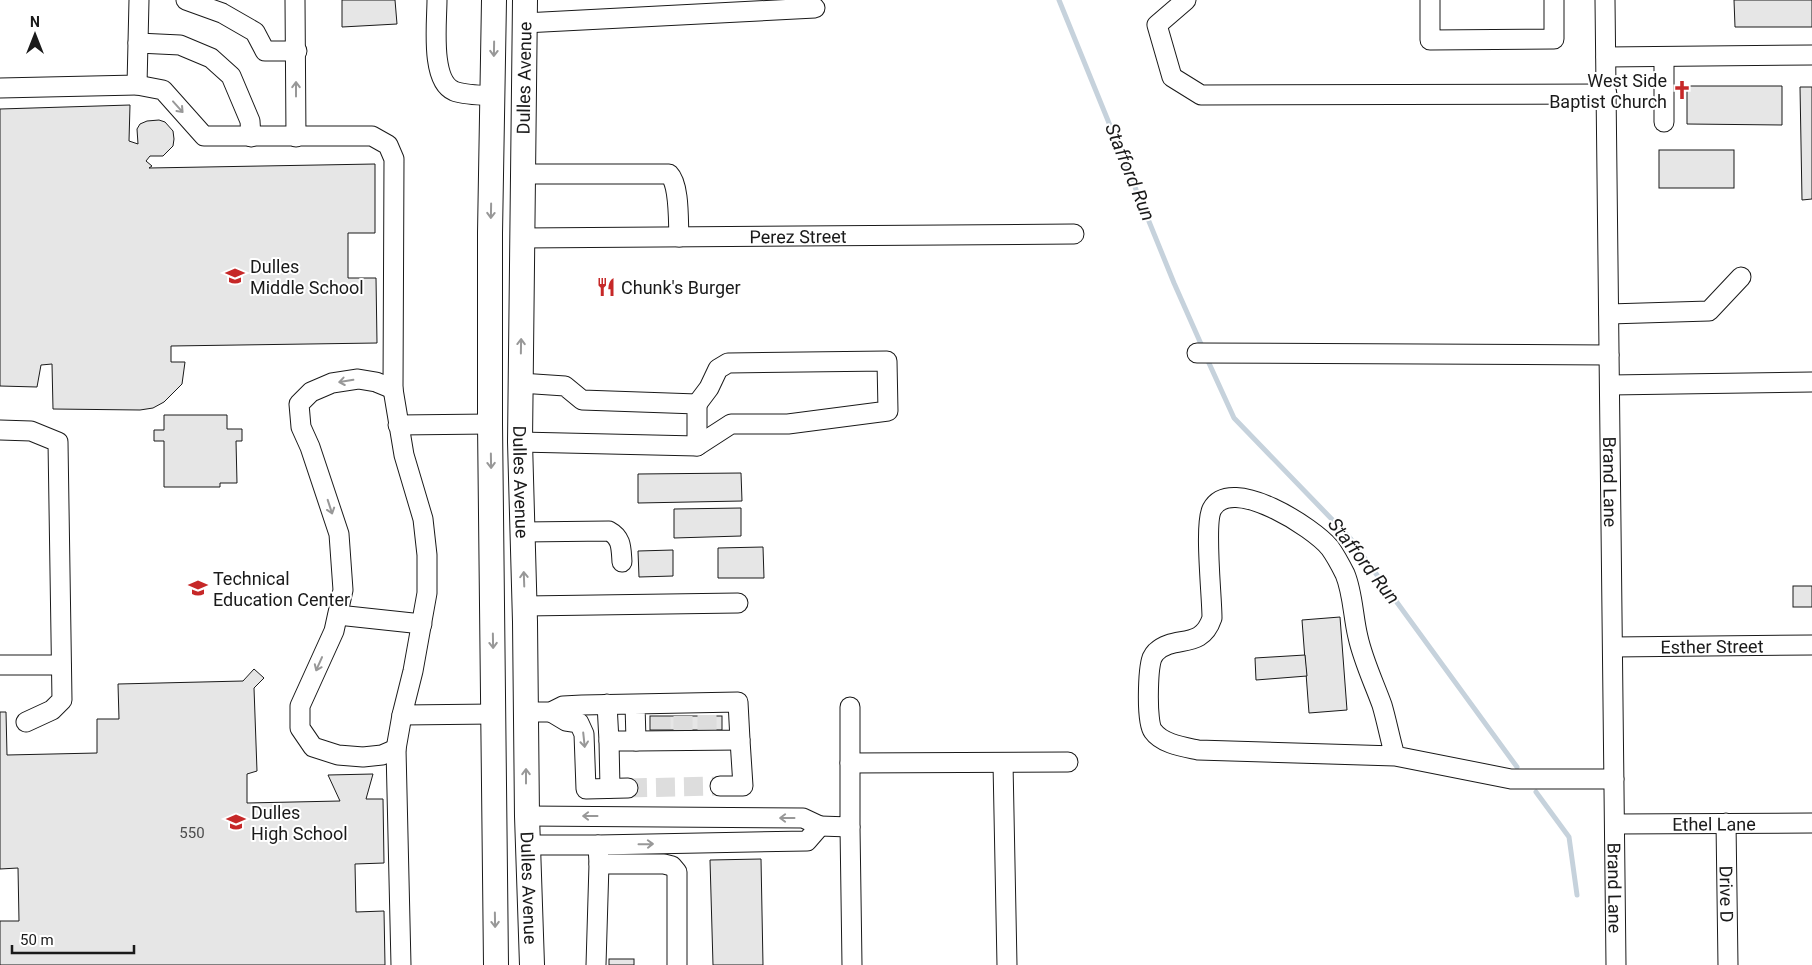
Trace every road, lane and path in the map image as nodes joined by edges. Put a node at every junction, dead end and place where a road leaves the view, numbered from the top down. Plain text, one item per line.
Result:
1 (139, 0) edge
2 (186, 0) edge
3 (295, 0) edge
4 (437, 0) edge
5 (494, 0) edge
6 (1186, 0) edge
7 (1430, 0) edge
8 (1554, 0) edge
9 (1606, 0) edge
10 (816, 8) dead end
11 (524, 11) edge
12 (138, 44) junction
13 (297, 51) junction
14 (1812, 55) edge
15 (1606, 57) junction
16 (1664, 58) junction
17 (137, 85) junction
18 (0, 88) edge
19 (1607, 94) junction
20 (493, 96) junction
21 (1664, 122) dead end
22 (251, 137) junction
23 (296, 137) junction
24 (522, 174) junction
25 (1074, 234) dead end
26 (679, 237) junction
27 (522, 238) junction
28 (1741, 277) dead end
29 (1609, 314) junction
30 (1197, 354) dead end
31 (1610, 355) junction
32 (1812, 382) edge
33 (520, 383) junction
34 (1610, 385) junction
35 (393, 389) junction
36 (697, 404) junction
37 (490, 424) junction
38 (398, 425) junction
39 (0, 430) edge
40 (520, 442) junction
41 (697, 446) junction
42 (522, 532) junction
43 (622, 562) dead end
44 (738, 603) dead end
45 (525, 606) junction
46 (338, 615) junction
47 (422, 624) junction
48 (1812, 645) edge
49 (1612, 647) junction
50 (0, 665) edge
51 (61, 665) junction
52 (607, 704) junction
53 (635, 704) junction
54 (850, 707) dead end
55 (526, 712) junction
56 (550, 712) junction
57 (494, 714) junction
58 (402, 715) junction
59 (26, 722) dead end
60 (661, 722) junction
61 (683, 722) junction
62 (707, 722) junction
63 (740, 740) junction
64 (610, 741) junction
65 (636, 741) junction
66 (396, 749) junction
67 (1395, 756) junction
68 (1068, 762) dead end
69 (850, 763) junction
70 (1003, 763) junction
71 (1614, 779) junction
72 (720, 786) tunnel mouth
73 (526, 816) junction
74 (1812, 822) edge
75 (1726, 823) junction
76 (1615, 824) junction
77 (820, 826) junction
78 (850, 827) junction
79 (527, 845) junction
80 (598, 845) junction
81 (598, 864) junction
82 (401, 965) edge
83 (496, 965) edge
84 (532, 965) edge
85 (596, 965) edge
86 (677, 965) edge
87 (852, 965) edge
88 (1007, 965) edge
89 (1616, 965) edge
90 (1728, 965) edge

1 - 12 street
2 - 13 street
3 - 13 street
4 - 20 street
5 -> 20 main road, Dulles Avenue
6 - 19 street
7 - 8 street
9 - 15 street, Brand Lane
10 - 11 street
11 - 24 main road, Dulles Avenue
12 - 17 street
12 - 22 street
23 -> 13 street
14 - 16 street
15 - 16 street
15 - 19 street, Brand Lane
16 - 21 street
17 - 18 street
17 -> 22 street
19 - 29 street, Brand Lane
20 - 27 main road
20 -> 37 main road, Dulles Avenue
22 - 23 street
23 - 35 street
24 - 26 street
24 - 27 main road, Dulles Avenue
25 - 26 street, Perez Street
26 - 27 street, Perez Street
33 -> 27 main road, Dulles Avenue
28 - 29 street
29 - 31 street, Brand Lane
30 - 31 street
31 - 34 street, Brand Lane
32 - 34 street
33 - 36 street
33 - 40 main road, Dulles Avenue
34 - 49 street, Brand Lane
35 - 38 street
35 -> 46 street
36 - 41 street
36 - 41 street
37 - 38 street
37 -> 57 main road, Dulles Avenue
38 - 47 street
39 - 51 street
40 - 41 street
40 - 42 main road, Dulles Avenue
42 - 43 street
45 -> 42 main road, Dulles Avenue
44 - 45 street
45 - 55 main road, Dulles Avenue
46 - 47 street
46 -> 66 street
47 - 58 street
48 - 49 street, Esther Street
49 - 71 street, Brand Lane
50 - 51 street
51 - 59 street
52 - 53 street
52 - 56 street
52 - 64 street
53 - 60 street
53 - 65 street
54 - 69 street
55 - 56 street
73 -> 55 main road, Dulles Avenue
56 -> 64 street
57 - 58 street
57 -> 83 main road, Dulles Avenue
58 - 66 street
60 - 61 street
60 - 61 street
60 - 65 street
61 - 62 street
61 - 62 street
62 - 63 street
62 - 63 street
63 - 72 street
64 - 65 street
66 - 82 street
67 - 67 street
67 - 71 street
68 - 70 street
69 - 70 street
69 - 78 street
70 - 88 street
71 - 76 street, Brand Lane
77 -> 73 street
73 - 79 main road, Dulles Avenue
74 - 75 street, Ethel Lane
75 - 76 street, Ethel Lane
75 - 90 street, Drive D
76 - 89 street, Brand Lane
77 - 78 street
80 -> 77 street
78 - 87 street
79 - 80 street
79 - 84 main road, Dulles Avenue
80 - 81 street
81 - 85 street
81 - 86 street

